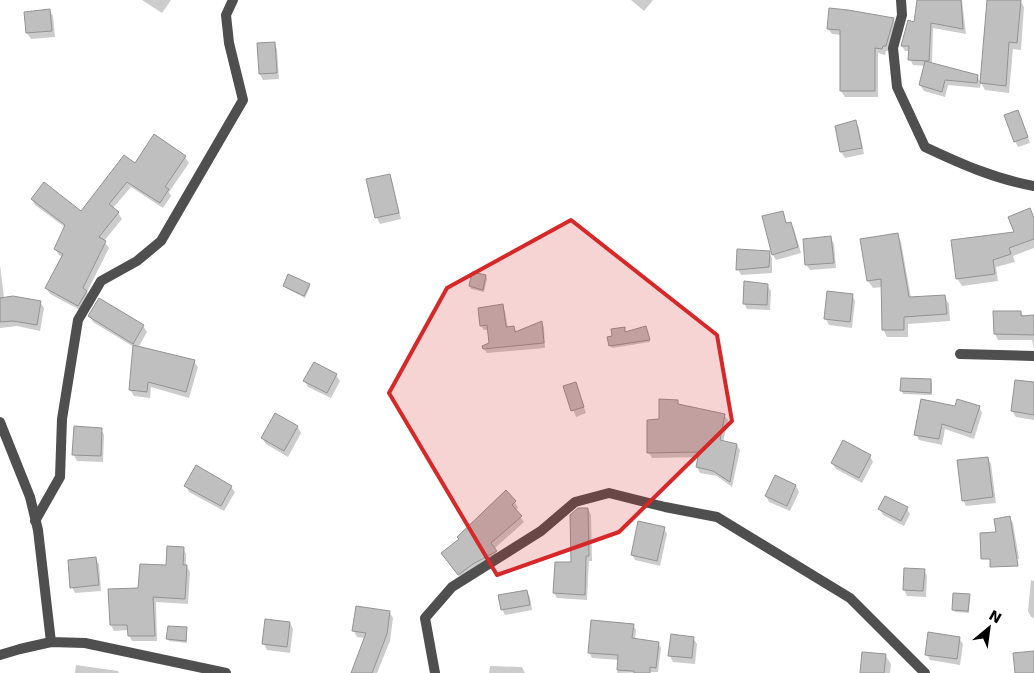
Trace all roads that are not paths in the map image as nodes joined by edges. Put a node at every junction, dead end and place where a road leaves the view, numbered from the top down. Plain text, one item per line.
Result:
1 (233, 0) edge
2 (901, 0) edge
3 (1034, 186) edge
4 (960, 354) dead end
5 (1034, 356) edge
6 (0, 422) edge
7 (35, 521) junction
8 (51, 642) junction
9 (0, 655) edge
10 (226, 673) edge
11 (435, 673) edge
12 (925, 673) edge

1 - 7 street
2 - 3 street
4 - 5 street
6 - 7 street
7 - 8 street
8 - 9 street
8 - 10 street
11 - 12 street

